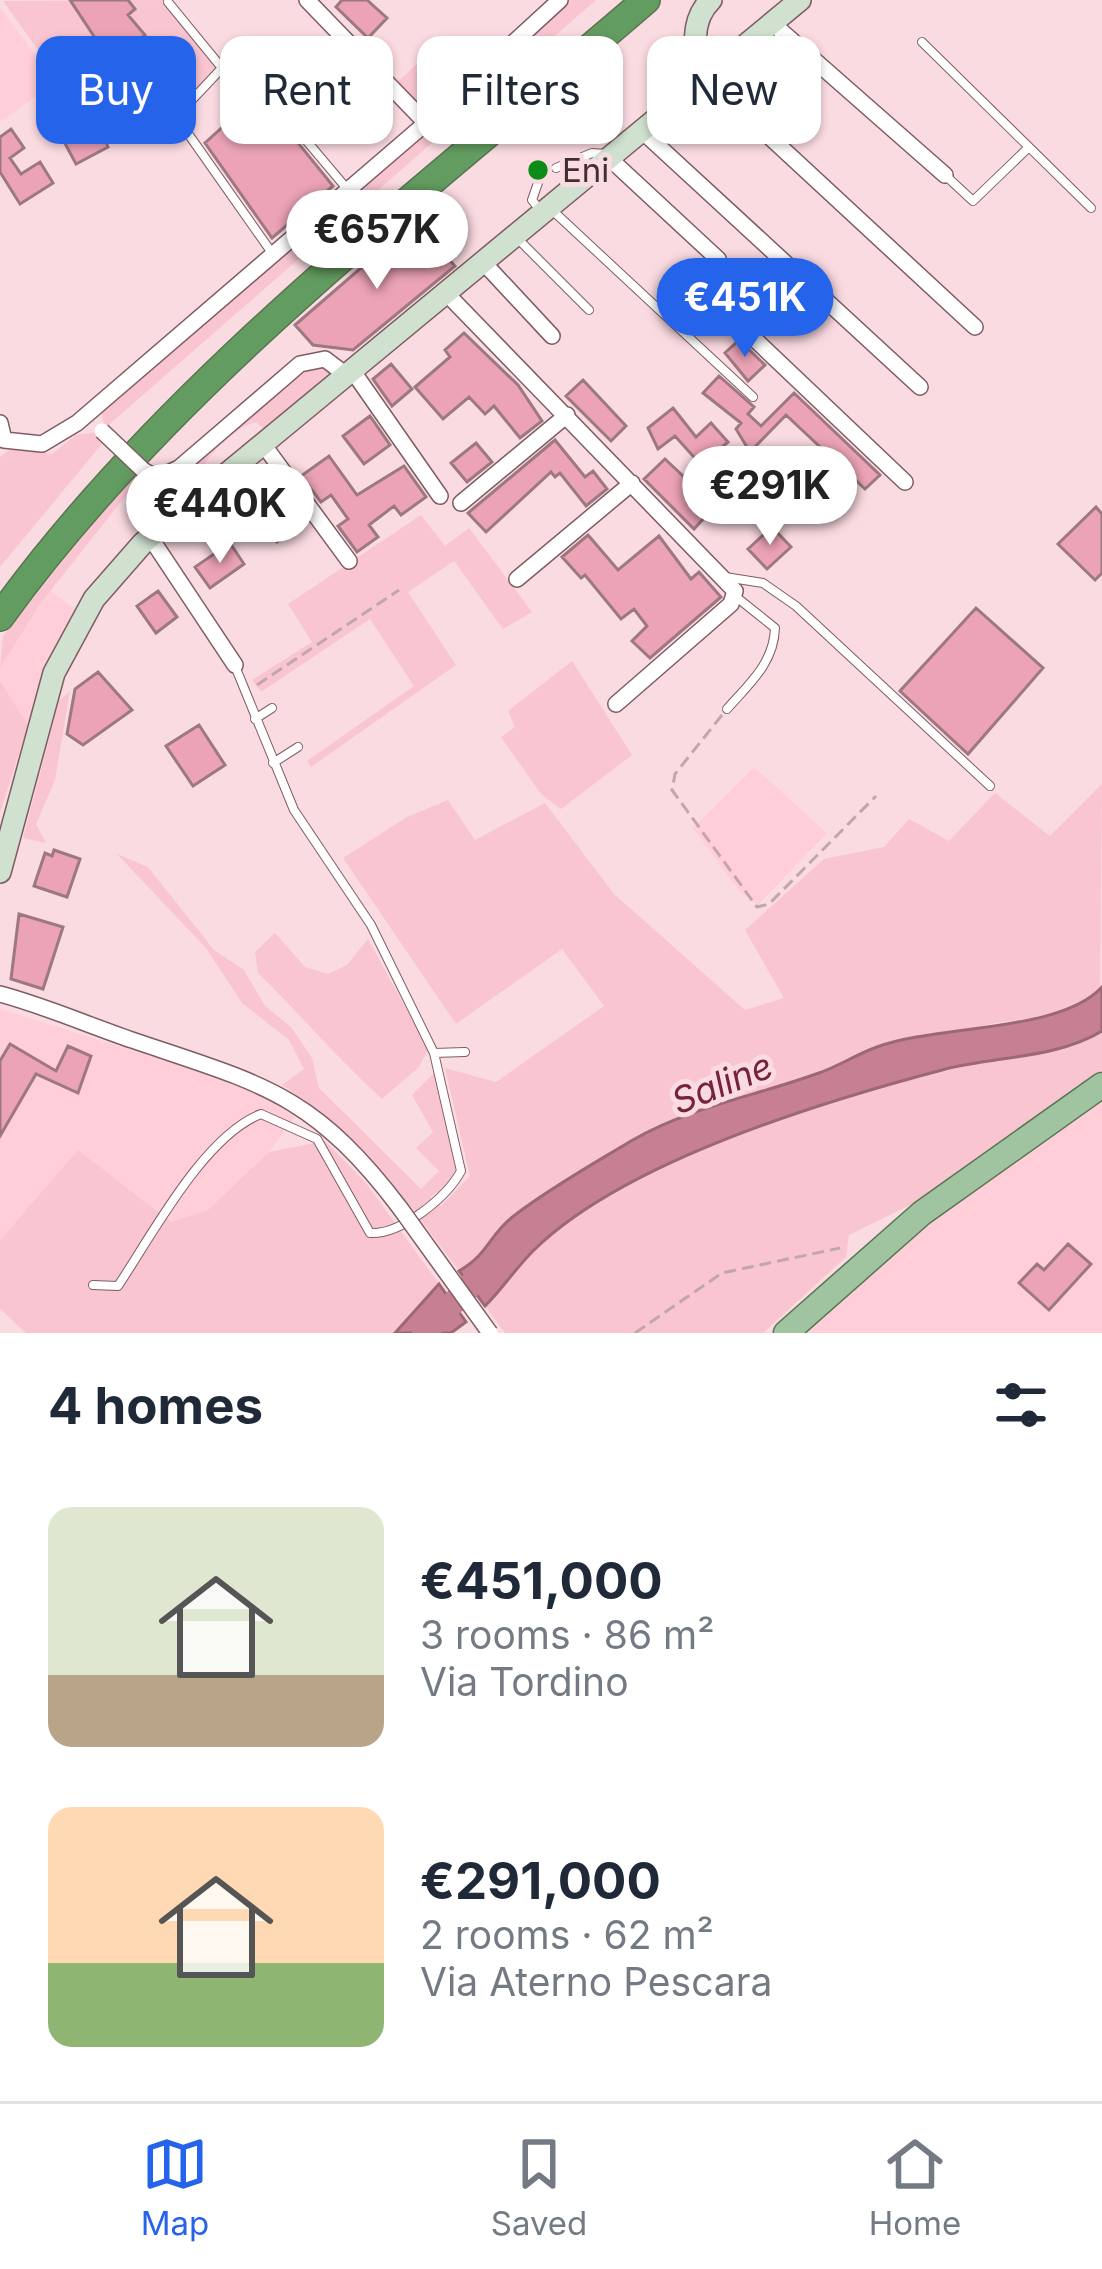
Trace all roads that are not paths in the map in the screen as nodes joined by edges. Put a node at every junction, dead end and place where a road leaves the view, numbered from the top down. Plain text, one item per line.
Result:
1 (307, 0) edge
2 (560, 0) edge
3 (618, 0) edge
4 (646, 0) edge
5 (711, 0) edge
6 (800, 0) edge
7 (168, 2) edge
8 (772, 23) junction
9 (521, 36) edge
10 (697, 36) edge
11 (756, 36) edge
12 (922, 42) dead end
13 (417, 114) edge
14 (647, 127) edge
15 (417, 131) edge
16 (642, 131) junction
17 (309, 144) edge
18 (777, 144) edge
19 (1029, 147) junction
20 (611, 156) junction
21 (556, 168) dead end
22 (945, 175) joint
23 (539, 180) dead end
24 (348, 190) junction
25 (1091, 208) dead end
26 (546, 210) junction
27 (515, 236) junction
28 (272, 253) junction
29 (483, 262) junction
30 (446, 292) junction
31 (589, 310) dead end
32 (975, 327) dead end
33 (552, 336) dead end
34 (349, 373) junction
35 (920, 387) dead end
36 (753, 397) dead end
37 (87, 414) junction
38 (567, 416) junction
39 (1, 435) edge
40 (263, 444) junction
41 (905, 482) dead end
42 (632, 483) junction
43 (440, 496) dead end
44 (461, 503) dead end
45 (151, 537) junction
46 (349, 561) dead end
47 (723, 577) junction
48 (517, 579) dead end
49 (0, 586) edge
50 (734, 595) junction
51 (0, 617) edge
52 (235, 665) joint
53 (616, 704) dead end
54 (272, 708) dead end
55 (727, 710) road end
56 (255, 719) junction
57 (298, 747) dead end
58 (273, 763) junction
59 (990, 786) dead end
60 (0, 872) edge
61 (0, 994) edge
62 (465, 1052) dead end
63 (434, 1053) junction
64 (1102, 1085) edge
65 (317, 1119) junction
66 (295, 1130) junction
67 (93, 1285) dead end
68 (490, 1333) edge
69 (786, 1333) edge

1 - 13 street
2 - 9 street
3 - 49 highway
4 - 51 highway
5 - 10 main road
6 - 8 main road
7 - 28 lane
8 - 11 main road
8 - 22 street
12 - 19 lane
14 - 16 main road
15 - 24 street
16 - 20 main road
16 - 35 street
17 - 24 lane
18 - 32 street
19 - 22 lane
19 - 25 lane
20 - 21 lane
20 - 26 main road
20 - 41 street
23 - 26 lane
24 - 28 street
26 - 27 main road
26 - 36 lane
27 - 29 main road
27 - 31 lane
28 - 37 street
29 - 30 main road
29 - 33 street
30 - 34 main road
30 - 38 street
34 - 37 street, bridge
34 - 40 main road
34 - 43 street
37 - 39 street
38 - 42 street
38 - 44 street
40 - 45 main road
40 - 46 street
42 - 47 street
42 - 48 street
45 - 52 street
45 - 60 main road
47 - 50 street
47 - 59 lane
50 - 53 street
50 - 55 lane
52 - 56 lane
54 - 56 lane
56 - 58 lane
57 - 58 lane
58 - 63 lane
61 - 65 street
62 - 63 lane
63 - 66 lane
64 - 69 main road
65 - 66 lane
65 - 68 street, bridge
66 - 67 lane

